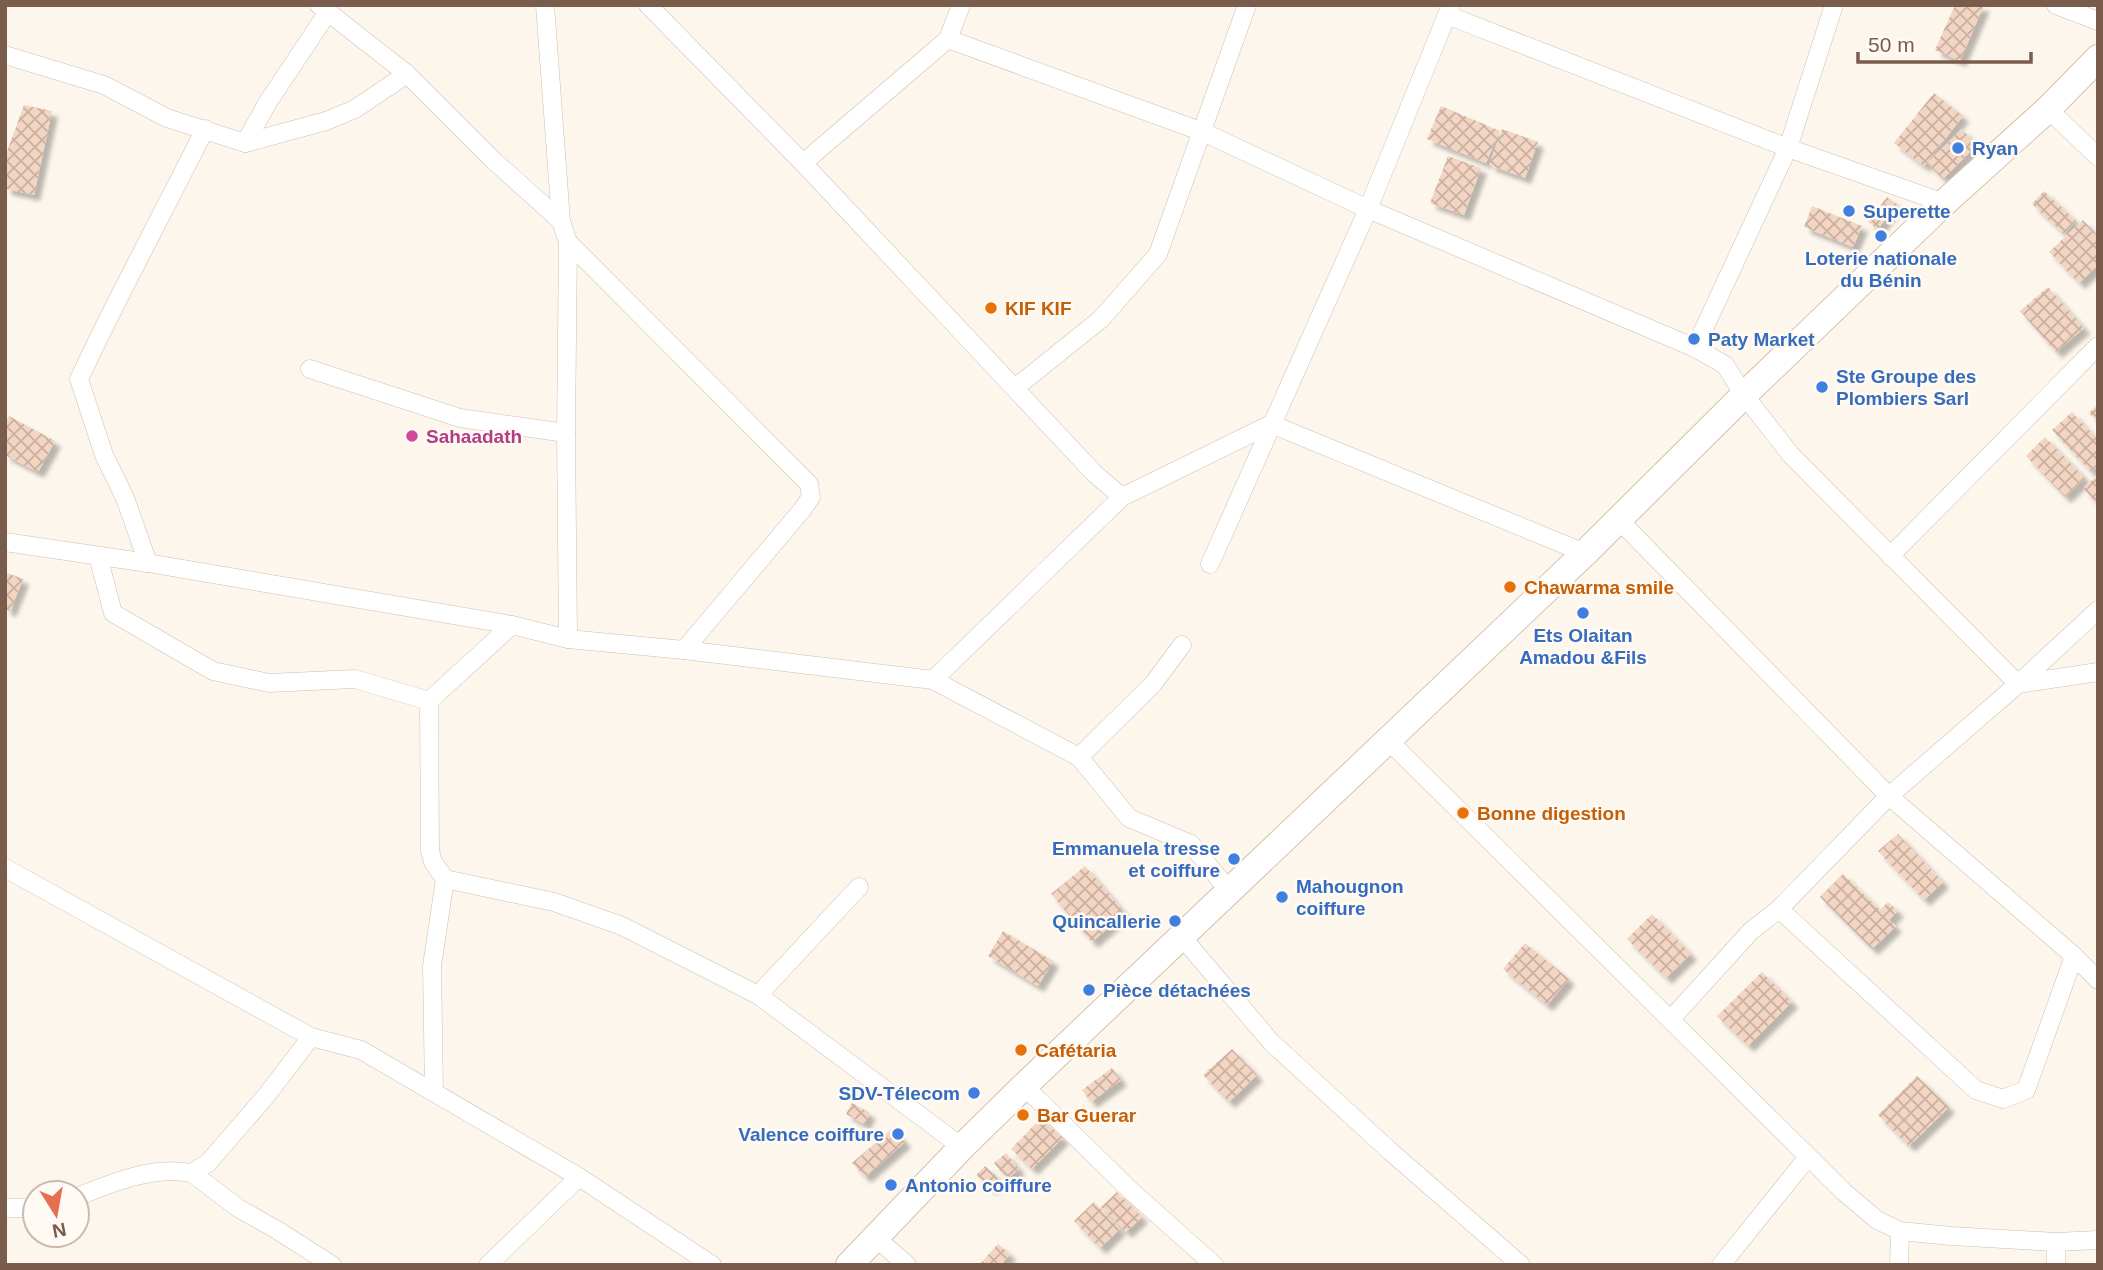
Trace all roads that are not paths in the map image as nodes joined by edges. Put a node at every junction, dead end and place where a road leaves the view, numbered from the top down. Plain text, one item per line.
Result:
1 (545, 5) edge
2 (648, 5) edge
3 (961, 5) edge
4 (1247, 5) edge
5 (1834, 5) edge
6 (2056, 5) edge
7 (323, 8) edge
8 (1449, 10) edge
9 (2098, 21) edge
10 (947, 39) junction
11 (5, 55) edge
12 (2098, 58) edge
13 (407, 74) junction
14 (2048, 109) junction
15 (205, 130) junction
16 (1203, 132) junction
17 (245, 144) junction
18 (1788, 148) junction
19 (2098, 157) edge
20 (803, 163) junction
21 (1944, 203) junction
22 (1368, 209) junction
23 (561, 221) junction
24 (568, 242) junction
25 (2098, 346) edge
26 (1695, 348) junction
27 (310, 369) dead end
28 (1015, 388) junction
29 (1744, 395) junction
30 (1271, 424) junction
31 (566, 433) junction
32 (1122, 497) junction
33 (1619, 520) junction
34 (5, 542) edge
35 (1585, 553) junction
36 (98, 556) junction
37 (1890, 556) junction
38 (148, 563) junction
39 (1210, 564) dead end
40 (2098, 610) edge
41 (512, 625) junction
42 (568, 639) junction
43 (1182, 645) dead end
44 (684, 650) junction
45 (2098, 672) edge
46 (933, 680) junction
47 (2018, 684) junction
48 (429, 701) junction
49 (1388, 740) junction
50 (1079, 757) junction
51 (1889, 796) junction
52 (5, 868) edge
53 (445, 880) junction
54 (859, 887) dead end
55 (1230, 892) junction
56 (1779, 909) junction
57 (1182, 937) junction
58 (2074, 956) junction
59 (2098, 980) edge
60 (758, 995) junction
61 (1671, 1019) junction
62 (311, 1037) junction
63 (1024, 1086) junction
64 (434, 1092) junction
65 (962, 1147) junction
66 (1808, 1157) junction
67 (192, 1173) junction
68 (579, 1177) junction
69 (91, 1191) edge
70 (1900, 1231) junction
71 (875, 1237) junction
72 (2098, 1240) edge
73 (2056, 1242) junction
74 (332, 1265) edge
75 (488, 1265) edge
76 (712, 1265) edge
77 (849, 1265) edge
78 (908, 1265) edge
79 (1214, 1265) edge
80 (1521, 1265) edge
81 (1721, 1265) edge
82 (1899, 1265) edge
83 (2056, 1265) edge

1 - 23 street
2 - 20 street
3 - 10 street
4 - 16 street
5 - 18 street
6 - 9 street
7 - 13 street
7 - 17 street
8 - 18 street
8 - 22 street
10 - 16 street
10 - 20 street
11 - 15 street
12 - 14 main road
13 - 17 street
13 - 23 street
14 - 19 street
14 - 21 main road
15 - 17 street
15 - 38 street
16 - 22 street
16 - 28 street
18 - 21 street
18 - 26 street
20 - 28 street
21 - 29 main road
22 - 26 street
22 - 30 street
23 - 24 street
24 - 31 street
24 - 44 street
25 - 37 street
26 - 29 street
27 - 31 street
28 - 32 street
29 - 33 main road
29 - 37 street
30 - 32 street
30 - 35 street
30 - 39 street
31 - 42 street
32 - 46 street
33 - 35 main road
33 - 51 street
34 - 36 street
35 - 49 main road
36 - 38 street
36 - 48 street
37 - 47 street
38 - 41 street
40 - 47 street
41 - 42 street
41 - 48 street
42 - 44 street
43 - 50 street
44 - 46 street
45 - 47 street
46 - 50 street
47 - 51 street
48 - 53 street
49 - 55 main road
49 - 61 street
50 - 55 street
51 - 56 street
51 - 58 street
52 - 62 street
53 - 60 street
53 - 64 street
54 - 60 street
55 - 57 main road
56 - 58 street
56 - 61 street
57 - 63 main road
57 - 80 street
58 - 59 street
60 - 65 street
61 - 66 street
62 - 64 street
62 - 67 street
63 - 65 main road
63 - 79 street
64 - 68 street
65 - 71 main road
66 - 70 street
66 - 81 street
67 - 69 street
67 - 74 street
68 - 75 street
68 - 76 street
70 - 73 street
70 - 82 street
71 - 77 main road
71 - 78 street
72 - 73 street
73 - 83 street

